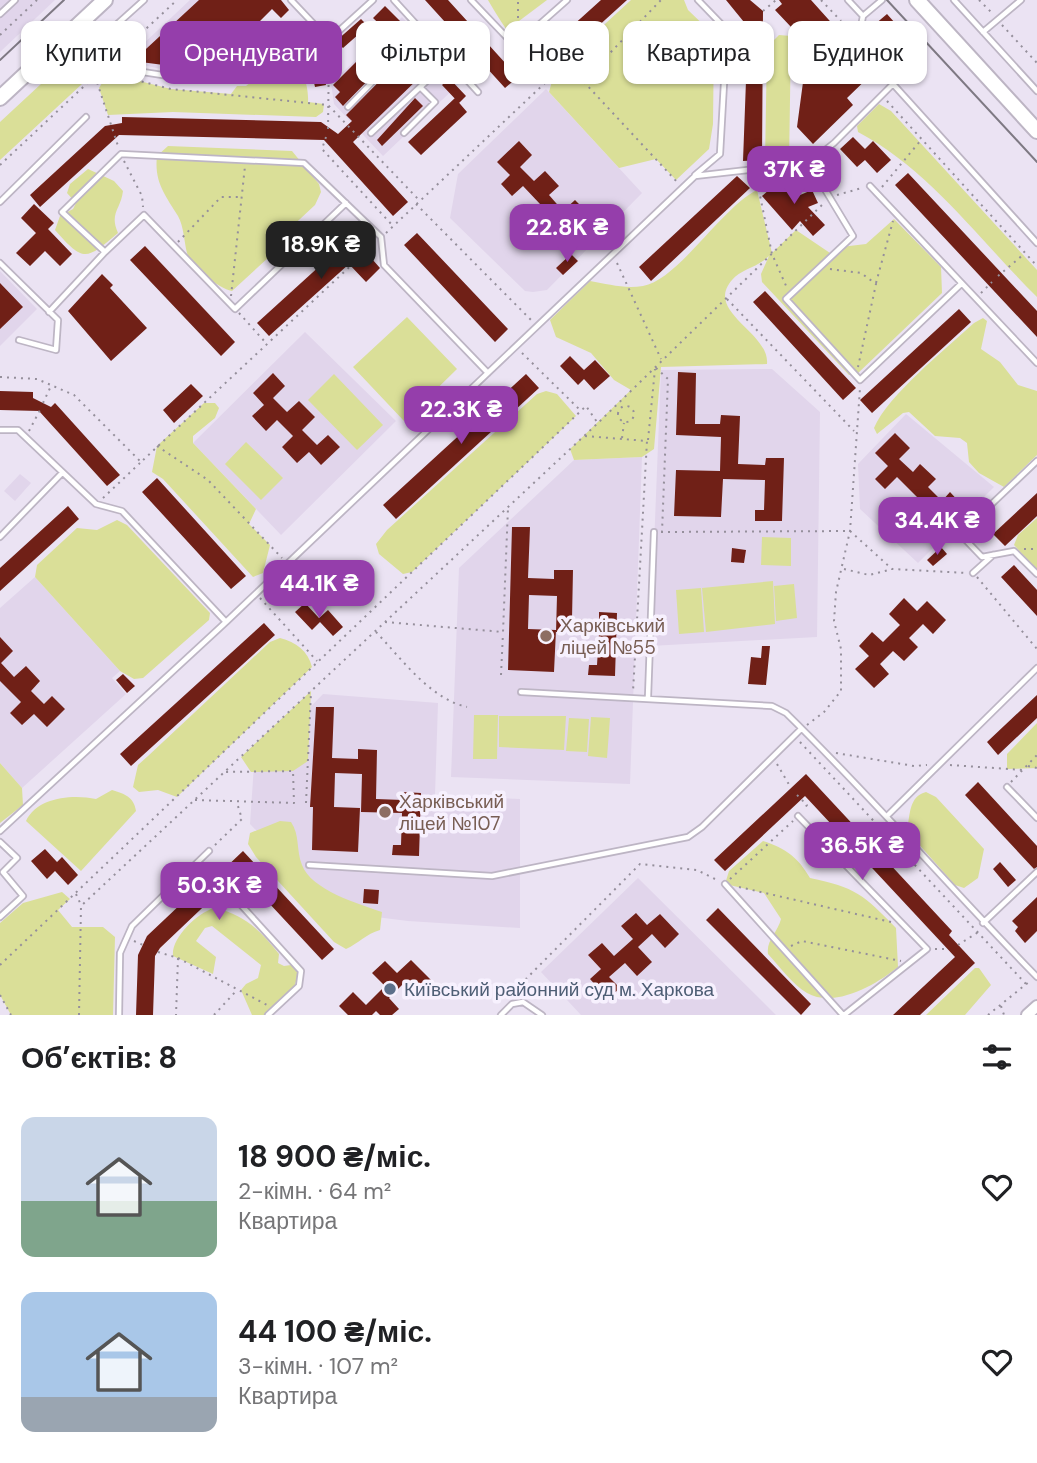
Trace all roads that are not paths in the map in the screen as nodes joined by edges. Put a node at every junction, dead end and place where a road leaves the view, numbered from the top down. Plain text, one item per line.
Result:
1 (15, 0) edge
2 (105, 0) edge
3 (145, 0) edge
4 (291, 0) edge
5 (373, 0) edge
6 (394, 0) edge
7 (471, 0) edge
8 (567, 0) edge
9 (698, 0) edge
10 (848, 0) edge
11 (882, 0) edge
12 (917, 0) edge
13 (954, 0) edge
14 (1021, 0) edge
15 (0, 14) edge
16 (863, 16) junction
17 (82, 21) edge
18 (121, 21) edge
19 (413, 21) edge
20 (982, 32) junction
21 (21, 78) edge
22 (370, 84) edge
23 (423, 84) edge
24 (471, 84) edge
25 (895, 86) junction
26 (420, 87) junction
27 (478, 92) dead end
28 (1037, 92) edge
29 (0, 98) edge
30 (348, 107) dead end
31 (86, 117) dead end
32 (1037, 131) edge
33 (371, 133) dead end
34 (404, 133) dead end
35 (809, 163) junction
36 (695, 176) junction
37 (870, 186) road end
38 (0, 202) edge
39 (346, 203) junction
40 (1037, 243) edge
41 (105, 252) junction
42 (0, 263) edge
43 (961, 284) junction
44 (49, 312) junction
45 (19, 340) dead end
46 (1037, 363) edge
47 (488, 373) junction
48 (0, 430) edge
49 (1037, 461) edge
50 (62, 473) junction
51 (654, 532) road end
52 (0, 537) edge
53 (994, 555) junction
54 (973, 573) road end
55 (1037, 574) edge
56 (226, 622) junction
57 (1037, 668) edge
58 (521, 692) dead end
59 (648, 696) junction
60 (801, 729) junction
61 (1007, 787) road end
62 (888, 815) junction
63 (798, 816) road end
64 (1037, 818) edge
65 (0, 831) edge
66 (0, 842) edge
67 (209, 851) road end
68 (309, 865) dead end
69 (1037, 872) edge
70 (724, 884) road end
71 (232, 895) dead end
72 (0, 917) edge
73 (985, 925) junction
74 (1037, 977) edge
75 (1037, 1007) edge
76 (119, 1015) edge
77 (268, 1015) edge
78 (501, 1015) edge
79 (542, 1015) edge
80 (844, 1015) edge
81 (1027, 1015) edge

1 - 15 lane
2 - 17 main road
3 - 18 lane
4 - 5 lane
6 - 19 lane
7 - 8 lane
9 - 36 lane
10 - 16 lane
11 - 16 lane
12 - 32 main road
13 - 20 lane
14 - 20 lane
16 - 25 lane
20 - 28 lane
21 - 29 main road
22 - 30 lane
23 - 26 lane
24 - 27 lane
25 - 35 lane
25 - 40 lane
26 - 33 lane
26 - 34 lane
31 - 38 lane
35 - 36 lane
35 - 43 lane
36 - 47 lane
37 - 43 lane
39 - 41 lane
39 - 41 lane
39 - 47 lane
41 - 44 lane
42 - 44 lane
43 - 46 lane
44 - 45 lane
47 - 56 lane
48 - 50 lane
49 - 53 lane
50 - 52 lane
50 - 56 lane
51 - 59 lane
53 - 54 lane
53 - 55 lane
56 - 65 lane
57 - 62 lane
58 - 59 lane
59 - 60 lane
60 - 62 lane
60 - 68 lane
61 - 64 lane
62 - 73 lane
63 - 80 lane
66 - 72 lane
67 - 76 lane
69 - 73 lane
70 - 80 lane
71 - 77 lane
73 - 74 lane
75 - 81 street
78 - 79 lane

